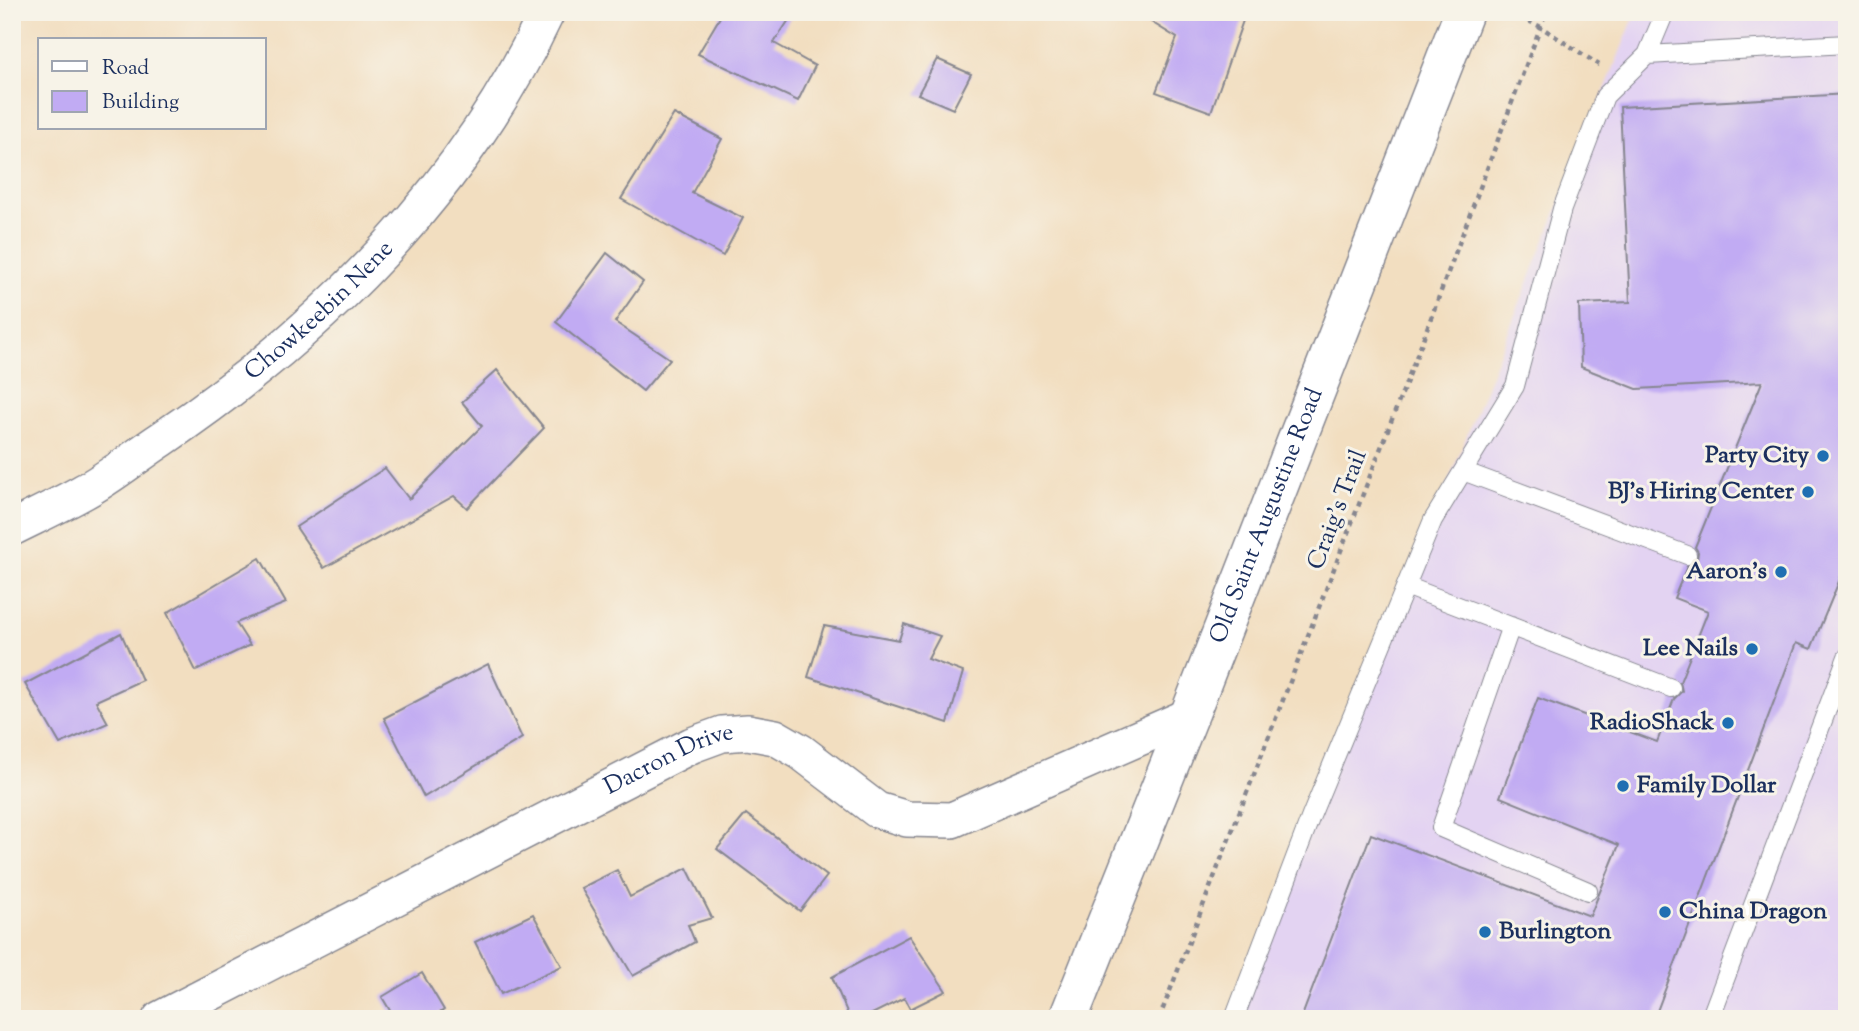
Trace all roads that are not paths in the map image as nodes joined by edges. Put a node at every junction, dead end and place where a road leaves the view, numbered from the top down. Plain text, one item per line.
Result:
1 (547, 12) edge
2 (1464, 12) edge
3 (1665, 12) edge
4 (1847, 44) edge
5 (1647, 55) junction
6 (1463, 471) junction
7 (12, 528) edge
8 (1686, 555) dead end
9 (1406, 586) junction
10 (1511, 626) junction
11 (1847, 657) edge
12 (1671, 688) dead end
13 (1189, 716) junction
14 (1588, 891) dead end
15 (160, 1019) edge
16 (1068, 1019) edge
17 (1234, 1019) edge
18 (1710, 1019) edge

1 - 7 street, Chowkeebin Nene
2 - 13 street, Old Saint Augustine Road
3 - 5 lane
4 - 5 lane
5 - 6 lane
6 - 8 lane
6 - 9 lane
9 - 10 lane
9 - 17 lane
10 - 12 lane
10 - 14 lane
11 - 18 lane
13 - 15 street, Dacron Drive
13 - 16 street, Old Saint Augustine Road

